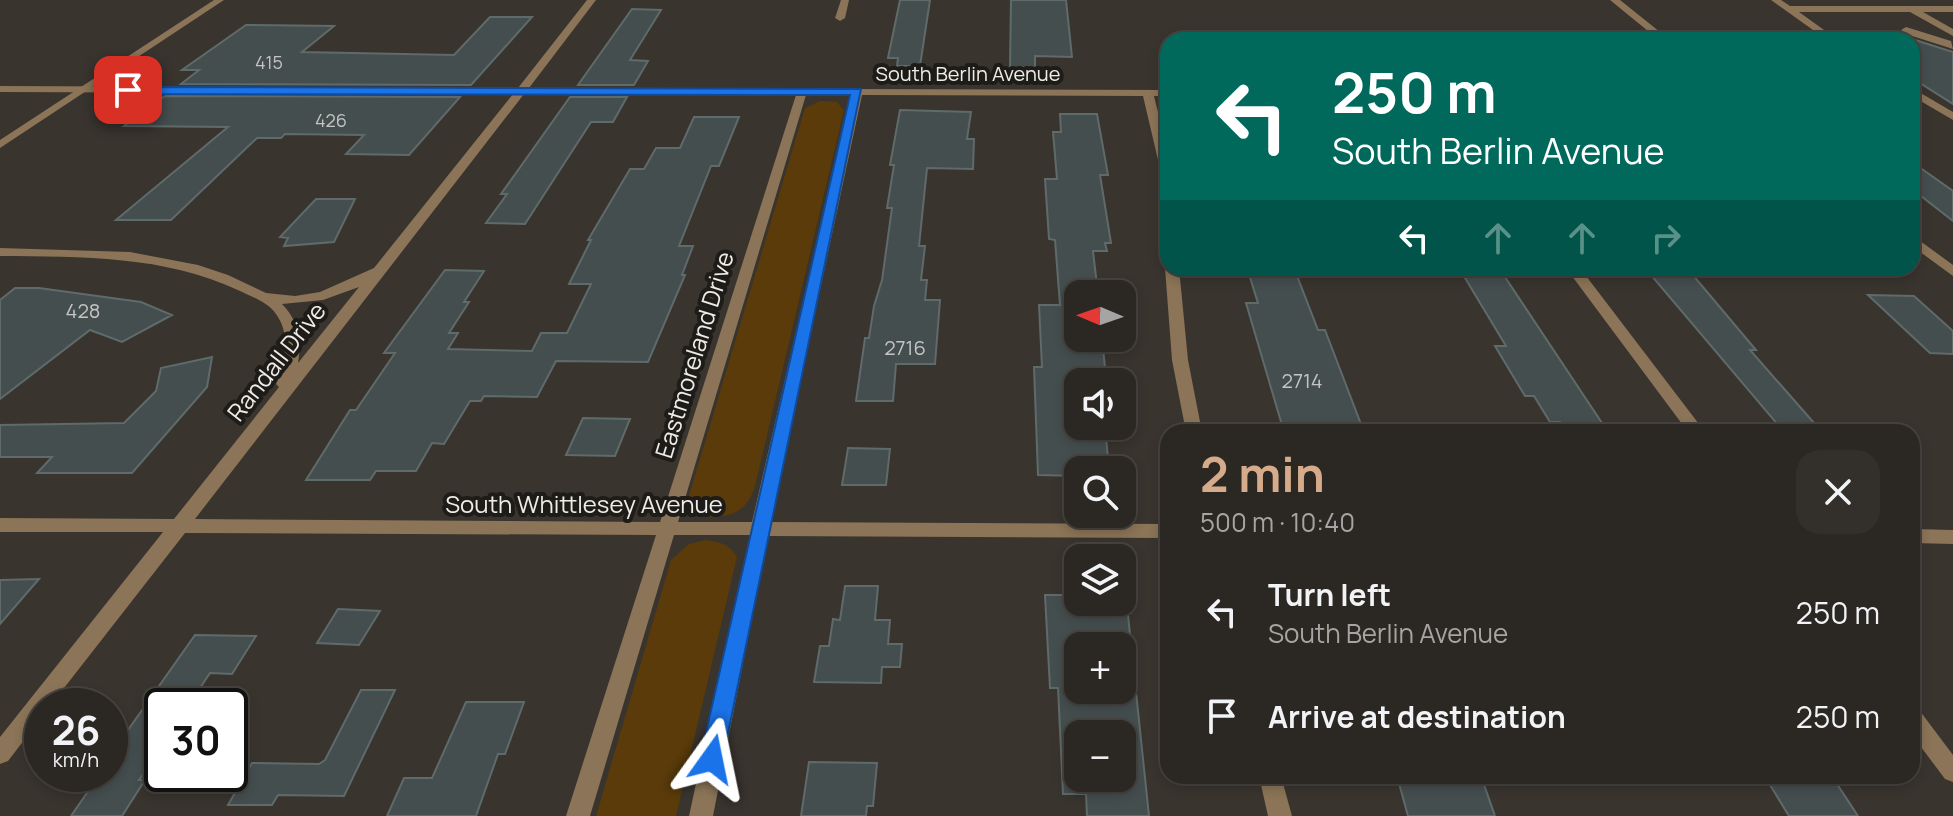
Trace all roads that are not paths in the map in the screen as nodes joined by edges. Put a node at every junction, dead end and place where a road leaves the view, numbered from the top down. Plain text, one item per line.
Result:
1 (220, 0) edge
2 (592, 0) edge
3 (845, 0) edge
4 (1614, 0) edge
5 (1775, 0) edge
6 (1855, 0) edge
7 (1895, 0) edge
8 (1788, 9) junction
9 (1870, 9) junction
10 (1911, 9) junction
11 (1952, 10) edge
12 (840, 18) dead end
13 (1887, 19) dead end
14 (1906, 30) dead end
15 (1655, 32) edge
16 (1821, 32) edge
17 (1910, 32) edge
18 (1920, 36) edge
19 (1953, 36) edge
20 (1940, 38) junction
21 (1953, 46) edge
22 (0, 89) edge
23 (83, 90) junction
24 (520, 91) junction
25 (802, 92) junction
26 (857, 92) junction
27 (1148, 93) junction
28 (1160, 93) edge
29 (1920, 96) edge
30 (1953, 117) edge
31 (1160, 143) edge
32 (0, 145) edge
33 (1920, 245) edge
34 (0, 252) edge
35 (385, 263) junction
36 (1953, 272) edge
37 (1173, 276) edge
38 (1579, 276) edge
39 (258, 294) junction
40 (277, 401) junction
41 (1192, 424) edge
42 (1691, 424) edge
43 (0, 525) edge
44 (179, 526) junction
45 (760, 529) junction
46 (666, 530) junction
47 (1160, 531) edge
48 (1920, 536) edge
49 (1953, 537) edge
50 (52, 688) edge
51 (24, 720) edge
52 (24, 724) edge
53 (1920, 729) edge
54 (0, 741) edge
55 (0, 754) edge
56 (1953, 772) edge
57 (1272, 784) edge
58 (578, 816) edge
59 (701, 816) edge
60 (1280, 816) edge

1 - 23 street
2 - 24 street, Randall Drive
3 - 12 street
4 - 15 street
5 - 8 street
6 - 9 street
7 - 10 street
8 - 9 street
8 - 16 street
9 - 10 street
9 - 13 street
10 - 11 street
10 - 19 street
14 - 17 street
18 - 20 street
19 - 20 street
20 - 21 street
22 - 23 street, South Berlin Avenue
23 - 24 street, South Berlin Avenue
23 - 32 street
24 - 25 street, South Berlin Avenue
24 - 35 street, Randall Drive
25 - 26 street, South Berlin Avenue
25 - 46 street, Eastmoreland Drive
26 - 27 street, South Berlin Avenue
26 - 45 street
27 - 28 street, South Berlin Avenue
27 - 31 street
29 - 30 street
33 - 36 street
34 - 39 street
35 - 39 street
35 - 40 street, Randall Drive
37 - 41 street
38 - 42 street
39 - 40 street
40 - 44 street, Randall Drive
43 - 44 street, South Whittlesey Avenue
44 - 46 street, South Whittlesey Avenue
44 - 50 street, Randall Drive
45 - 46 street, South Whittlesey Avenue
45 - 47 street, South Whittlesey Avenue
45 - 59 street
46 - 58 street, Eastmoreland Drive
48 - 49 street
51 - 54 street
52 - 55 street, Randall Drive
53 - 56 street
57 - 60 street

